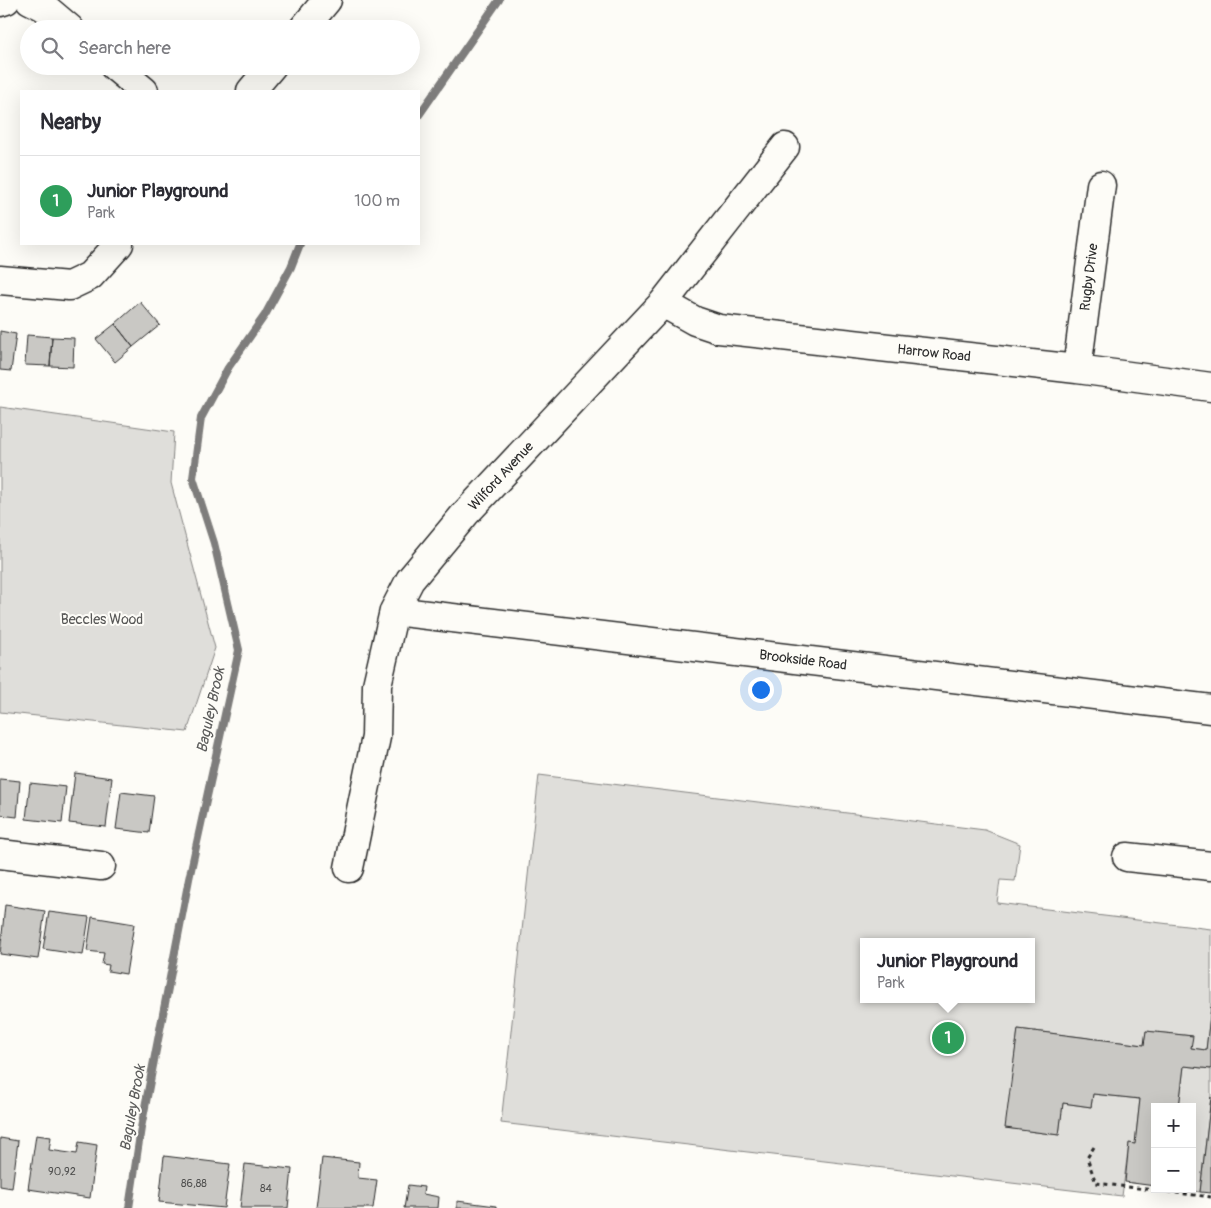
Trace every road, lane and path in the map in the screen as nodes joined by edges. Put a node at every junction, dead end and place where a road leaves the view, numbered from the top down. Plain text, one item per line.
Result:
1 (6, 0) edge
2 (30, 0) edge
3 (327, 0) edge
4 (0, 2) edge
5 (59, 20) edge
6 (310, 20) edge
7 (125, 75) edge
8 (264, 75) edge
9 (143, 90) edge
10 (252, 90) edge
11 (785, 147) dead end
12 (1101, 185) dead end
13 (118, 245) edge
14 (0, 280) edge
15 (663, 303) junction
16 (1077, 369) junction
17 (1211, 387) edge
18 (394, 611) junction
19 (1211, 709) edge
20 (0, 854) edge
21 (1127, 857) dead end
22 (101, 866) dead end
23 (1211, 866) edge
24 (349, 868) dead end
25 (1094, 1146) dead end
26 (1211, 1197) edge

1 - 4 street
2 - 5 street
3 - 6 street
7 - 9 street
8 - 10 street
11 - 15 street, Wilford Avenue
12 - 16 street, Rugby Drive
13 - 14 street
15 - 16 street, Harrow Road
15 - 18 street, Wilford Avenue
16 - 17 street, Harrow Road
18 - 19 street, Brookside Road
18 - 24 street, Wilford Avenue
20 - 22 street
21 - 23 street
25 - 26 path

